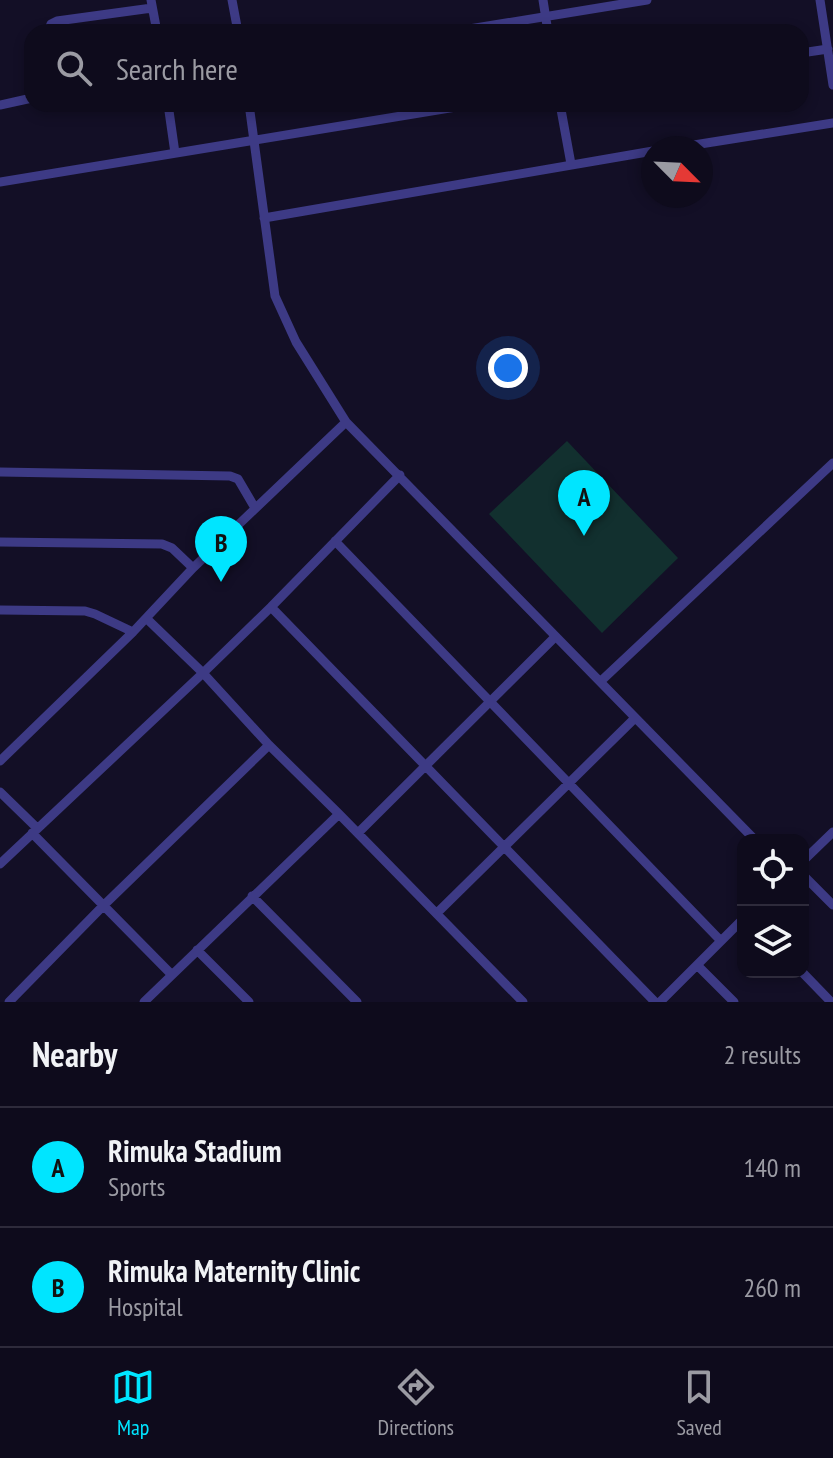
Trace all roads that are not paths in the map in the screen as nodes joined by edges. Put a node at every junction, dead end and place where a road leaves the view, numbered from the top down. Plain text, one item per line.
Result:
1 (232, 0) edge
2 (543, 0) edge
3 (647, 0) edge
4 (820, 0) edge
5 (152, 4) edge
6 (546, 16) junction
7 (51, 24) edge
8 (156, 24) edge
9 (236, 24) edge
10 (498, 24) edge
11 (547, 24) edge
12 (828, 49) junction
13 (809, 52) edge
14 (833, 85) edge
15 (24, 99) edge
16 (0, 101) edge
17 (169, 112) edge
18 (250, 112) edge
19 (426, 112) edge
20 (561, 112) edge
21 (833, 123) edge
22 (253, 141) junction
23 (713, 142) edge
24 (175, 153) junction
25 (641, 153) edge
26 (571, 164) junction
27 (0, 182) edge
28 (264, 218) junction
29 (346, 422) junction
30 (833, 463) edge
31 (0, 472) edge
32 (824, 472) junction
33 (400, 475) junction
34 (833, 482) edge
35 (255, 508) junction
36 (335, 541) junction
37 (0, 542) edge
38 (193, 568) junction
39 (271, 607) junction
40 (0, 610) edge
41 (146, 618) junction
42 (133, 632) junction
43 (555, 637) junction
44 (203, 673) junction
45 (601, 681) junction
46 (490, 702) junction
47 (635, 718) junction
48 (269, 745) junction
49 (0, 761) edge
50 (425, 766) junction
51 (569, 783) junction
52 (0, 792) edge
53 (339, 814) junction
54 (34, 831) junction
55 (833, 832) edge
56 (358, 833) junction
57 (749, 834) edge
58 (504, 847) junction
59 (809, 855) edge
60 (0, 864) edge
61 (809, 881) edge
62 (252, 896) junction
63 (833, 905) edge
64 (103, 906) junction
65 (437, 913) junction
66 (737, 925) edge
67 (721, 941) junction
68 (197, 950) junction
69 (697, 965) junction
70 (172, 975) junction
71 (808, 978) edge
72 (9, 1002) edge
73 (144, 1002) edge
74 (249, 1002) edge
75 (357, 1002) edge
76 (523, 1002) edge
77 (658, 1002) edge
78 (734, 1002) edge
79 (831, 1002) edge

1 - 9 street
2 - 6 street
3 - 6 street
4 - 12 street
5 - 7 street
5 - 8 street
6 - 10 street
6 - 11 street
12 - 13 street
12 - 14 street
15 - 16 street
17 - 24 street
18 - 22 street
19 - 22 street
20 - 26 street
21 - 23 street
22 - 24 street
22 - 28 street
24 - 27 street
25 - 26 street
26 - 28 street
28 - 29 street
29 - 33 street
29 - 35 street
30 - 32 street
31 - 35 street
32 - 34 street
32 - 45 street
33 - 36 street
33 - 43 street
35 - 38 street
36 - 39 street
36 - 46 street
37 - 38 street
38 - 41 street
39 - 44 street
39 - 50 street
40 - 42 street
41 - 42 street
41 - 44 street
42 - 49 street
43 - 45 street
43 - 46 street
44 - 48 street
44 - 54 street
45 - 47 street
46 - 50 street
46 - 51 street
47 - 51 street
47 - 57 street
48 - 53 street
48 - 64 street
50 - 56 street
50 - 58 street
51 - 58 street
51 - 67 street
52 - 54 street
53 - 56 street
53 - 62 street
54 - 60 street
54 - 64 street
55 - 59 street
56 - 65 street
58 - 65 street
58 - 77 street
61 - 63 street
62 - 68 street
62 - 75 street
64 - 70 street
64 - 72 street
65 - 76 street
66 - 67 street
67 - 69 street
68 - 70 street
68 - 74 street
69 - 77 street
69 - 78 street
70 - 73 street
71 - 79 street

